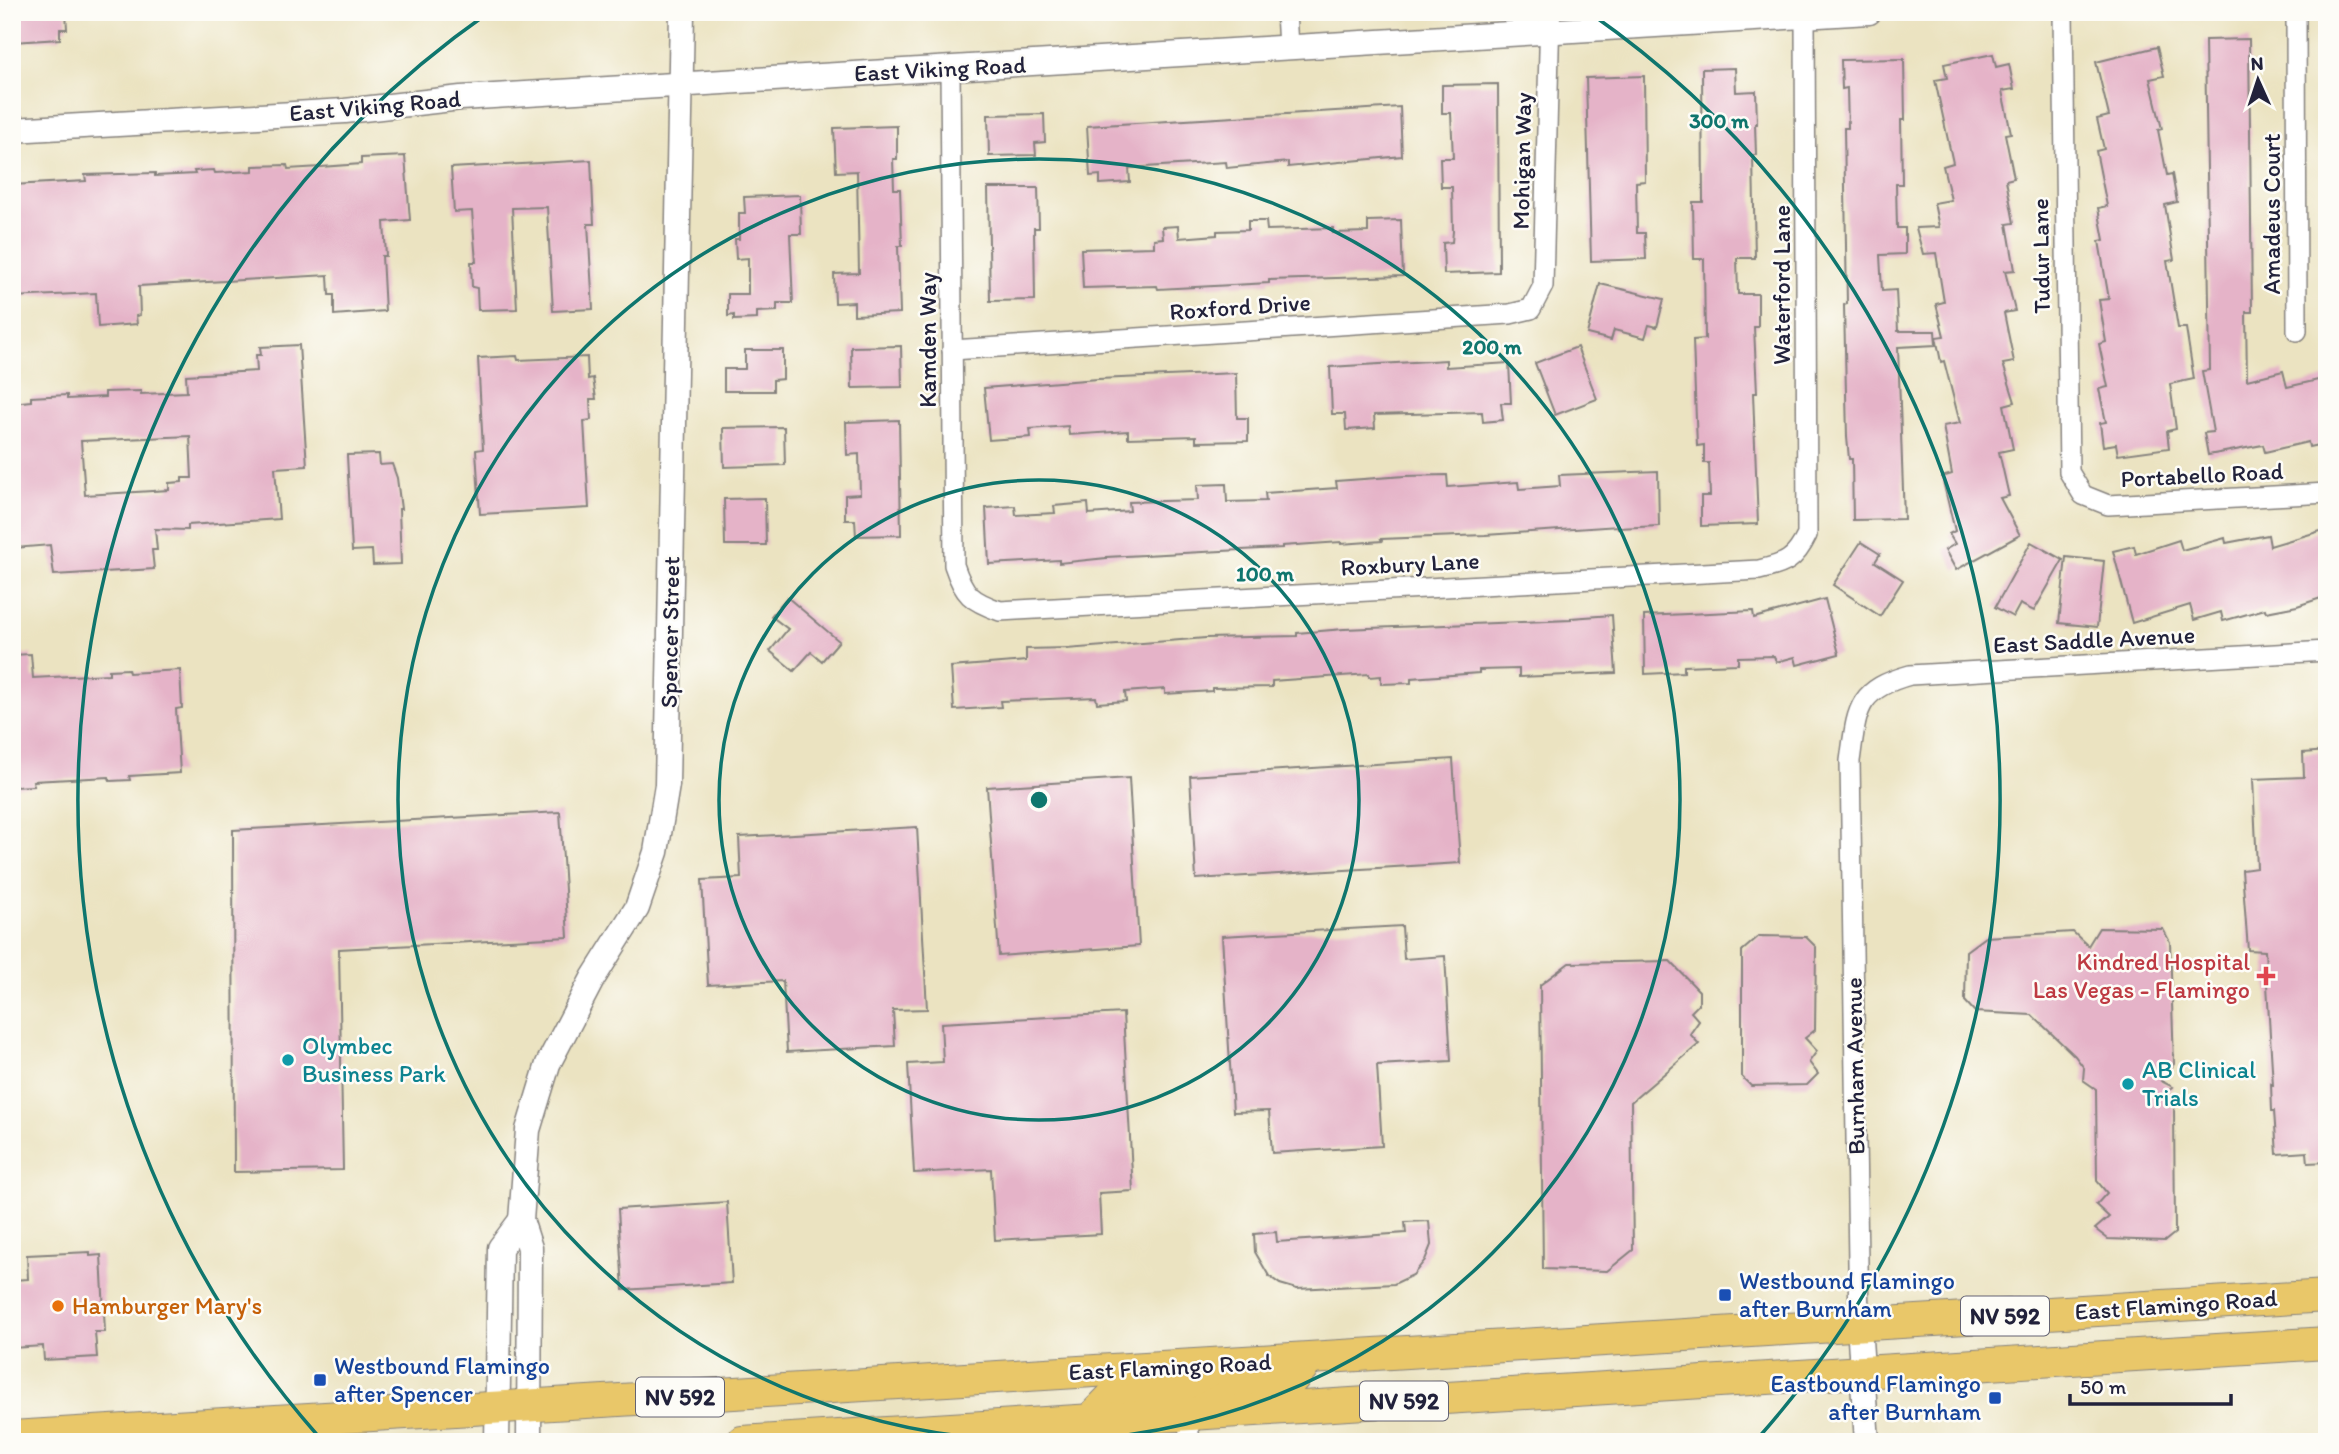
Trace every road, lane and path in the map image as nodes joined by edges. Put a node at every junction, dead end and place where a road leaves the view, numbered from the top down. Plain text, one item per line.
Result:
1 (682, 12) edge
2 (1286, 12) edge
3 (1869, 12) edge
4 (2063, 12) edge
5 (2296, 12) edge
6 (1805, 16) junction
7 (1550, 22) edge
8 (1288, 47) junction
9 (950, 68) junction
10 (681, 84) junction
11 (12, 130) edge
12 (1531, 309) joint
13 (2297, 331) dead end
14 (952, 349) junction
15 (2327, 493) edge
16 (2083, 495) joint
17 (1799, 552) joint
18 (978, 603) joint
19 (2327, 651) edge
20 (1868, 694) joint
21 (521, 1220) junction
22 (2327, 1296) edge
23 (1859, 1325) junction
24 (2327, 1343) edge
25 (1309, 1359) junction
26 (1222, 1364) junction
27 (1862, 1373) junction
28 (530, 1406) junction
29 (497, 1409) junction
30 (1090, 1420) junction
31 (1189, 1428) edge
32 (12, 1437) edge
33 (51, 1438) edge
34 (497, 1442) edge
35 (529, 1442) edge
36 (742, 1442) edge
37 (1867, 1442) edge

1 - 10 street, Spencer Street
2 - 8 street
3 - 6 street, East Viking Road
4 - 16 street, Tudur Lane
5 - 13 street, Amadeus Court
6 - 7 street, East Viking Road
6 - 17 street, Waterford Lane
7 - 8 street, East Viking Road
7 - 12 street, Mohigan Way
8 - 9 street, East Viking Road
9 - 10 street, East Viking Road
9 - 14 street, Kamden Way
10 - 11 street, East Viking Road
10 - 21 street, Spencer Street
12 - 14 street, Roxford Drive
14 - 18 street, Kamden Way
15 - 16 street, Portabello Road
17 - 18 street, Roxbury Lane
19 - 20 street, East Saddle Avenue
20 - 23 street, Burnham Avenue
21 - 28 street, Spencer Street
21 - 29 street
22 - 23 main road, East Flamingo Road / NV 592
23 - 25 main road, East Flamingo Road / NV 592
23 - 27 street, Burnham Avenue
24 - 27 main road, East Flamingo Road / NV 592
25 - 26 main road, East Flamingo Road / NV 592
25 - 31 main road
26 - 28 main road, East Flamingo Road / NV 592
26 - 30 main road
27 - 31 main road, East Flamingo Road / NV 592
27 - 37 street, Burnham Avenue
28 - 29 main road, East Flamingo Road / NV 592
28 - 35 street, Spencer Street
29 - 33 main road, East Flamingo Road / NV 592
29 - 34 street
30 - 31 main road, East Flamingo Road / NV 592
30 - 36 main road, East Flamingo Road / NV 592
32 - 33 main road, East Flamingo Road / NV 592

